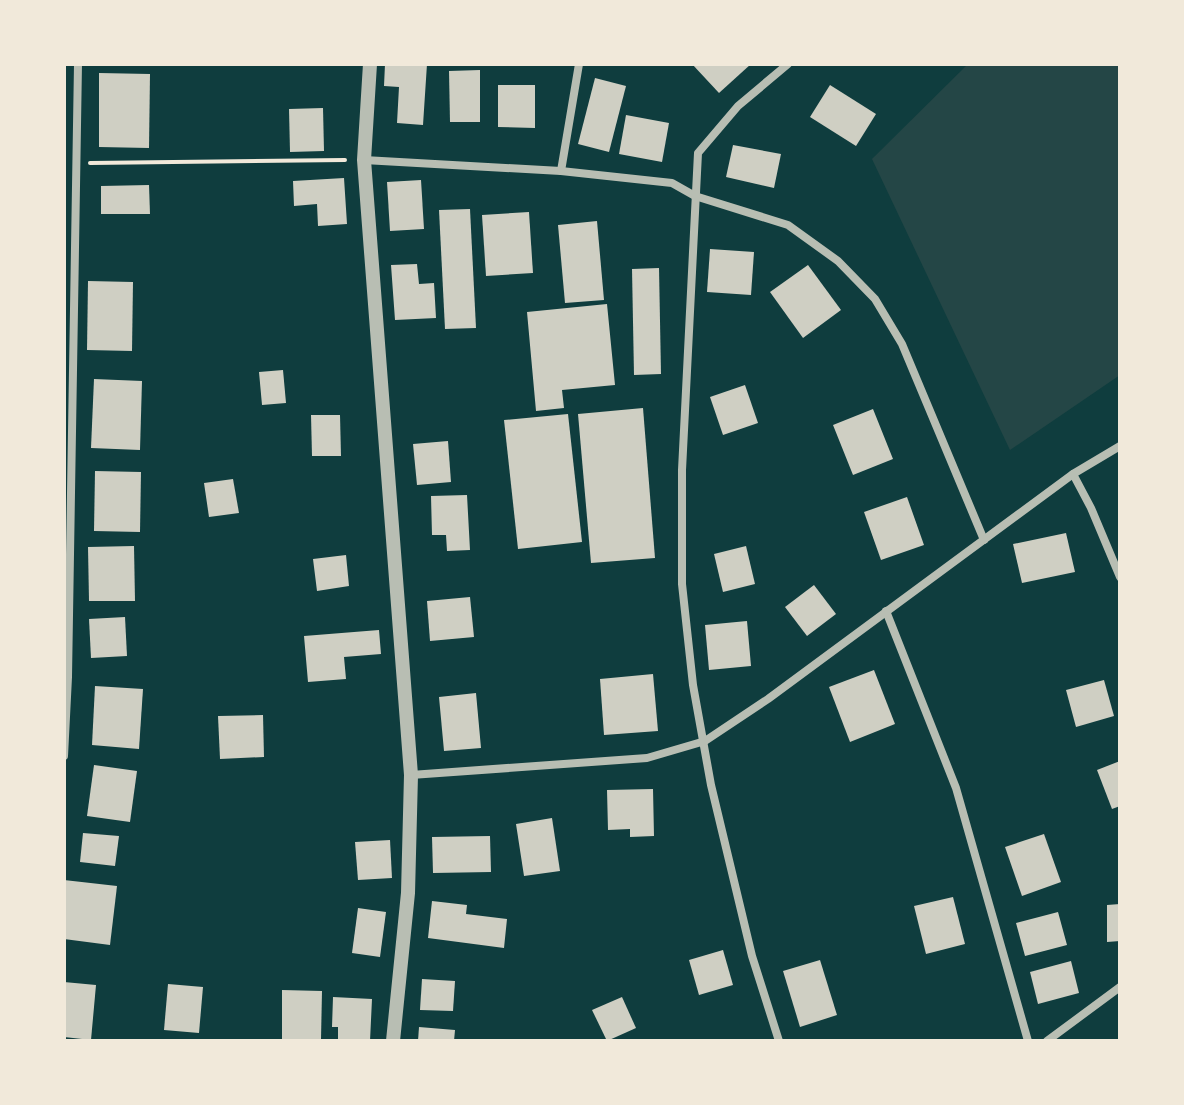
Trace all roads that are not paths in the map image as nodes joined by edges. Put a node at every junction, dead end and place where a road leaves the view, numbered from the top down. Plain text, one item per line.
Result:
1 (78, 64) edge
2 (370, 64) edge
3 (579, 64) edge
4 (788, 64) edge
5 (364, 160) junction
6 (561, 171) junction
7 (695, 196) junction
8 (1120, 446) edge
9 (1073, 474) junction
10 (984, 540) junction
11 (1120, 577) edge
12 (886, 611) junction
13 (705, 741) junction
14 (64, 756) edge
15 (411, 775) junction
16 (1120, 987) edge
17 (393, 1041) edge
18 (779, 1041) edge
19 (1028, 1041) edge
20 (1047, 1041) edge

1 - 14 street
2 - 5 street
3 - 6 street
4 - 7 street
5 - 6 street
5 - 15 street
6 - 7 street
7 - 10 street
7 - 13 street
8 - 9 street
9 - 10 street
9 - 11 street
10 - 12 street
12 - 13 street
12 - 19 street
13 - 15 street
13 - 18 street
15 - 17 street
16 - 20 street

